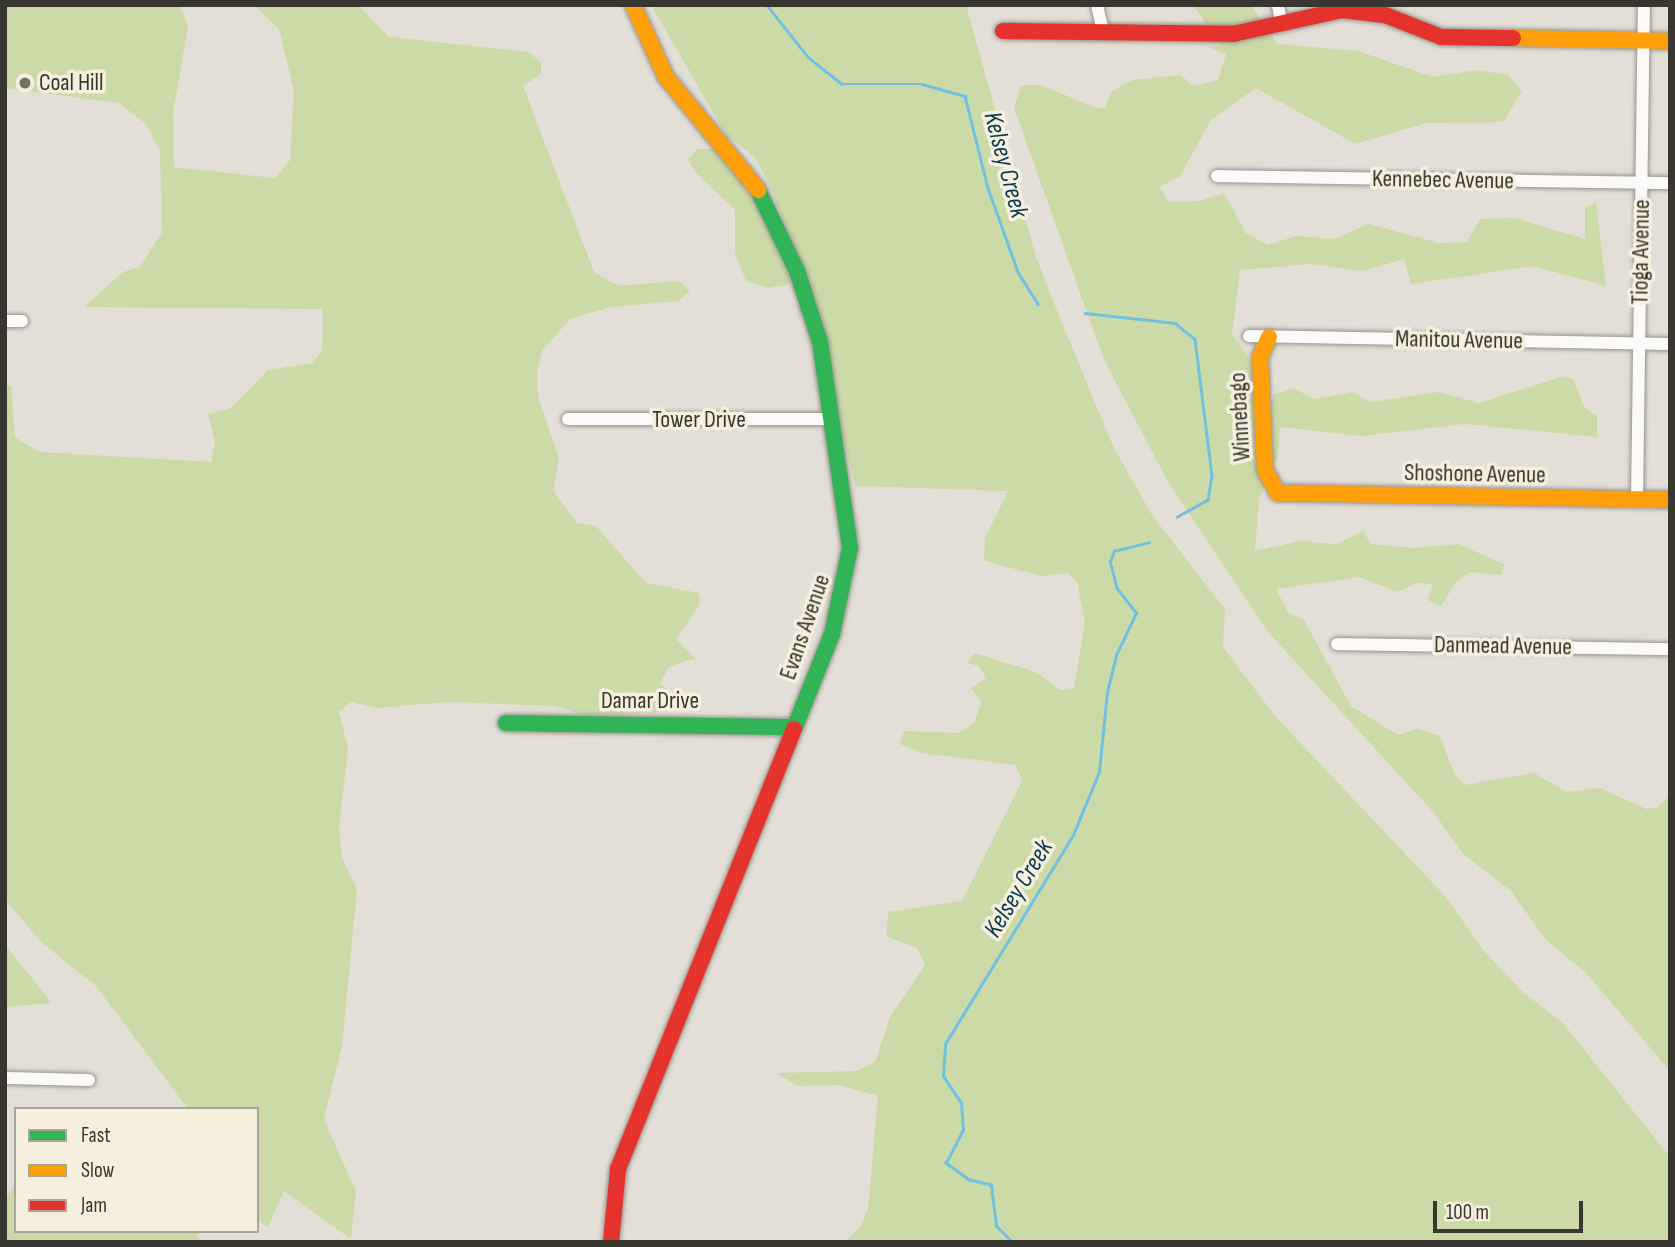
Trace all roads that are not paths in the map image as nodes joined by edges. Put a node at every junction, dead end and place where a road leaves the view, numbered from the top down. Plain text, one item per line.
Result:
1 (633, 5) edge
2 (1097, 5) edge
3 (1278, 5) edge
4 (1644, 5) edge
5 (1387, 10) edge
6 (1281, 23) junction
7 (1003, 31) dead end
8 (1103, 31) junction
9 (1644, 41) junction
10 (1670, 41) edge
11 (1217, 176) dead end
12 (1642, 183) junction
13 (1670, 183) edge
14 (5, 321) edge
15 (22, 321) dead end
16 (1249, 336) dead end
17 (1269, 337) junction
18 (1670, 344) edge
19 (1639, 345) junction
20 (568, 419) dead end
21 (830, 419) junction
22 (1279, 493) joint
23 (1637, 499) junction
24 (1670, 500) edge
25 (1337, 644) dead end
26 (1670, 649) edge
27 (506, 723) dead end
28 (794, 727) junction
29 (5, 1078) edge
30 (89, 1080) dead end
31 (611, 1242) edge

1 - 21 street, Evans Avenue
2 - 8 street
3 - 6 street
4 - 9 street, Tioga Avenue
5 - 6 street
5 - 9 street
6 - 8 street
7 - 8 street
9 - 10 street
9 - 12 street, Tioga Avenue
11 - 12 street, Kennebec Avenue
12 - 13 street, Kennebec Avenue
12 - 19 street, Tioga Avenue
14 - 15 street
16 - 17 street, Manitou Avenue
17 - 19 street, Manitou Avenue
17 - 22 street, Winnebago
18 - 19 street, Manitou Avenue
19 - 23 street, Tioga Avenue
20 - 21 street, Tower Drive
21 - 28 street, Evans Avenue
22 - 23 street, Shoshone Avenue
23 - 24 street, Shoshone Avenue
25 - 26 street, Danmead Avenue
27 - 28 street, Damar Drive
28 - 31 street, Evans Avenue
29 - 30 street

